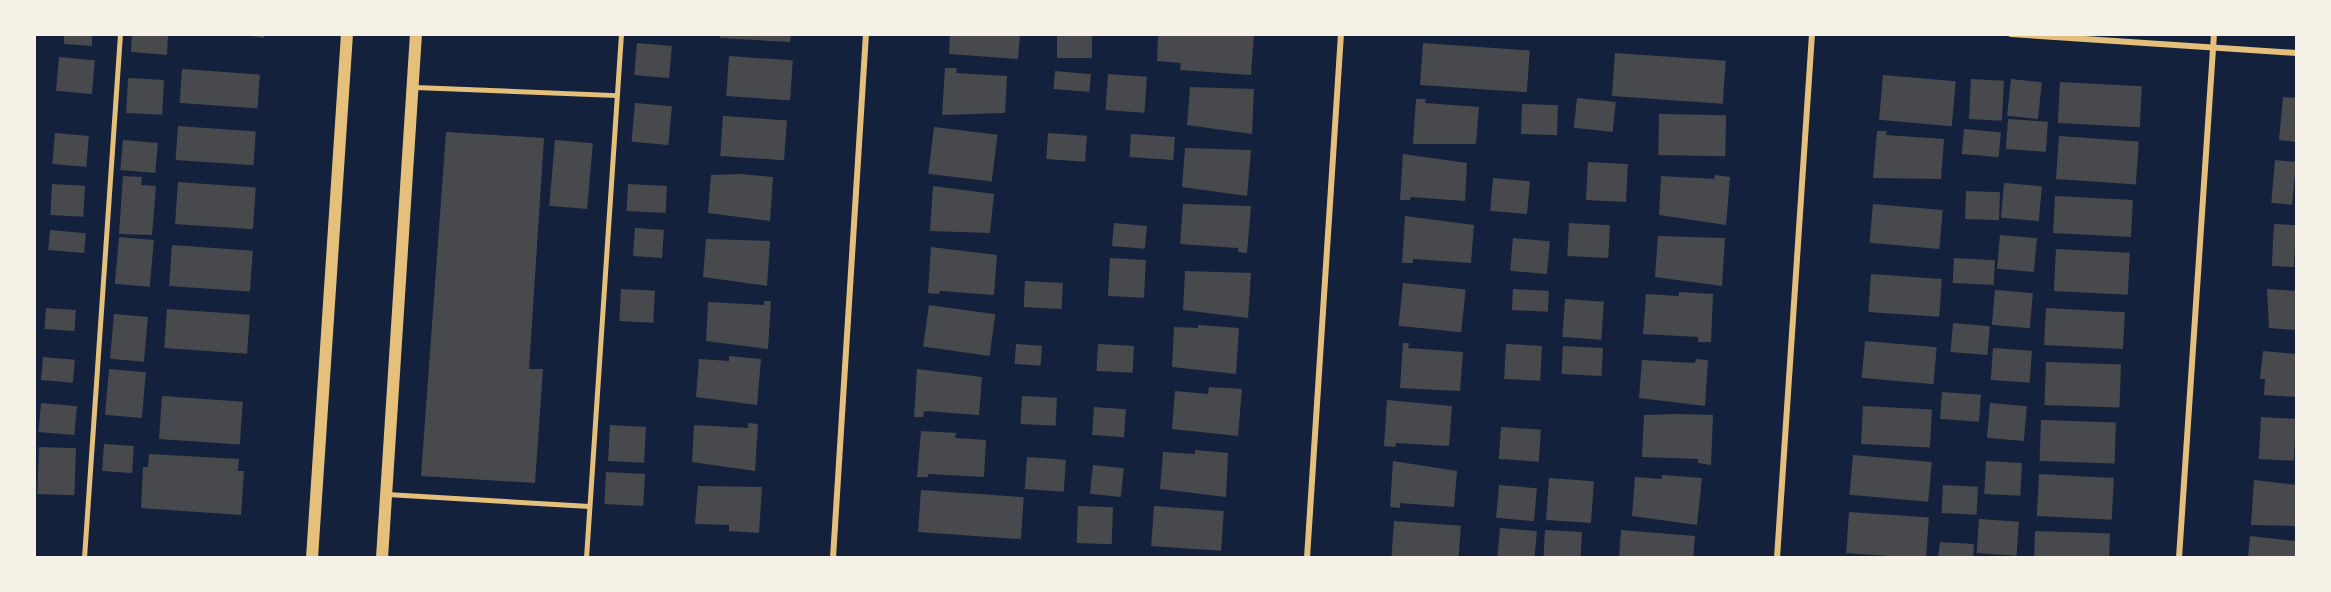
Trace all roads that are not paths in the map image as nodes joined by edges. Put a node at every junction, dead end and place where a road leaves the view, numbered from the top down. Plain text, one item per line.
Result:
1 (120, 34) edge
2 (347, 34) edge
3 (416, 34) edge
4 (621, 34) edge
5 (866, 34) edge
6 (1341, 34) edge
7 (1812, 34) edge
8 (2011, 34) edge
9 (2214, 34) edge
10 (2213, 48) junction
11 (2296, 53) edge
12 (412, 87) junction
13 (617, 95) junction
14 (387, 494) junction
15 (589, 506) junction
16 (84, 558) edge
17 (312, 558) edge
18 (382, 558) edge
19 (586, 558) edge
20 (833, 558) edge
21 (1307, 558) edge
22 (1777, 558) edge
23 (2179, 558) edge

1 - 16 lane
2 - 17 main road
3 - 12 main road
4 - 13 lane
5 - 20 street
6 - 21 street
7 - 22 street
8 - 10 street
9 - 10 street
10 - 11 street
10 - 23 street
12 - 13 lane
12 - 14 main road
13 - 15 lane
14 - 15 lane
14 - 18 main road
15 - 19 lane

